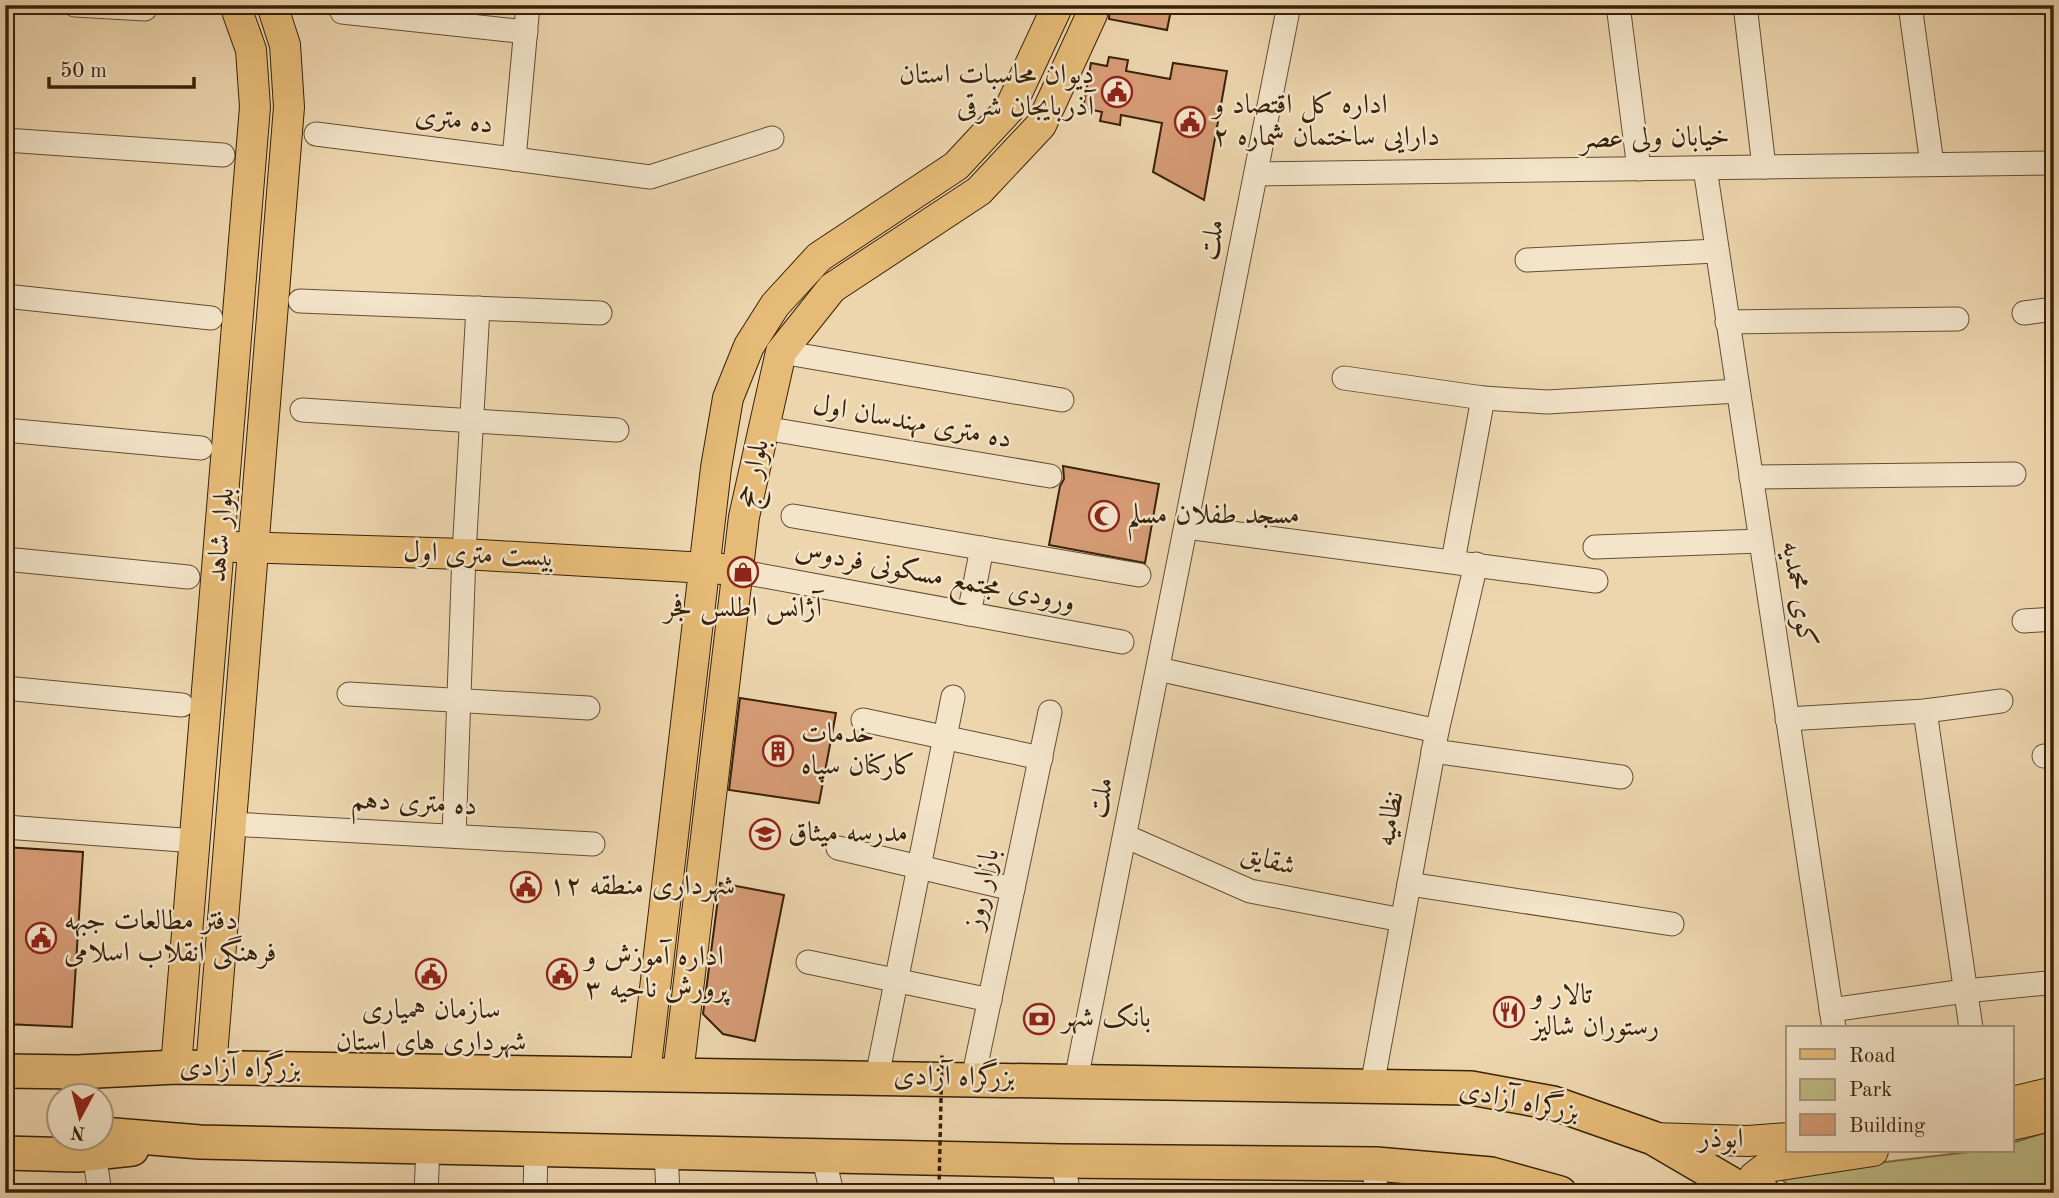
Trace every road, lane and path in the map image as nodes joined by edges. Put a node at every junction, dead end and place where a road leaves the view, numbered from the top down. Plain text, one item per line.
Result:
1 (75, 5) edge
2 (235, 5) edge
3 (272, 5) edge
4 (528, 5) edge
5 (1058, 5) edge
6 (1093, 5) edge
7 (1289, 5) edge
8 (1618, 5) edge
9 (1745, 5) edge
10 (1910, 5) edge
11 (145, 9) dead end
12 (342, 12) dead end
13 (526, 32) junction
14 (1042, 40) junction
15 (1073, 55) junction
16 (254, 127) junction
17 (302, 133) junction
18 (772, 138) dead end
19 (5, 140) edge
20 (223, 155) dead end
21 (514, 159) junction
22 (2054, 163) edge
23 (1932, 164) junction
24 (1763, 167) junction
25 (1704, 168) junction
26 (1639, 169) junction
27 (1256, 174) junction
28 (1717, 251) junction
29 (1527, 260) dead end
30 (5, 296) edge
31 (300, 301) dead end
32 (478, 307) junction
33 (2054, 309) edge
34 (600, 313) dead end
35 (2024, 313) dead end
36 (211, 318) dead end
37 (1957, 319) dead end
38 (1727, 322) junction
39 (781, 352) junction
40 (1343, 377) dead end
41 (1738, 391) junction
42 (1483, 398) junction
43 (1062, 400) dead end
44 (302, 410) dead end
45 (471, 421) junction
46 (764, 428) junction
47 (5, 430) edge
48 (617, 430) dead end
49 (201, 449) dead end
50 (2014, 474) dead end
51 (1051, 476) dead end
52 (1751, 477) junction
53 (793, 516) dead end
54 (1186, 527) junction
55 (1760, 541) junction
56 (221, 545) junction
57 (1595, 547) dead end
58 (253, 548) junction
59 (982, 548) junction
60 (464, 554) junction
61 (5, 559) edge
62 (1453, 561) junction
63 (1476, 564) junction
64 (704, 566) junction
65 (737, 571) junction
66 (1139, 575) dead end
67 (188, 577) dead end
68 (1596, 581) dead end
69 (969, 614) junction
70 (2054, 618) edge
71 (2024, 621) dead end
72 (1122, 642) dead end
73 (1158, 669) junction
74 (5, 688) edge
75 (349, 694) dead end
76 (953, 697) dead end
77 (2000, 701) dead end
78 (459, 702) junction
79 (182, 705) dead end
80 (588, 708) dead end
81 (1925, 711) junction
82 (1050, 712) dead end
83 (1787, 719) junction
84 (863, 720) dead end
85 (945, 737) junction
86 (1435, 741) junction
87 (1041, 758) junction
88 (1621, 777) dead end
89 (231, 824) junction
90 (5, 827) edge
91 (454, 836) junction
92 (1125, 836) junction
93 (196, 841) junction
94 (593, 844) dead end
95 (838, 848) dead end
96 (918, 868) junction
97 (1409, 884) junction
98 (1013, 889) junction
99 (1402, 920) junction
100 (1672, 925) dead end
101 (808, 962) dead end
102 (896, 980) junction
103 (2047, 983) dead end
104 (1965, 991) junction
105 (990, 1000) junction
106 (182, 1009) junction
107 (216, 1010) junction
108 (1833, 1019) edge
109 (1971, 1026) edge
110 (650, 1027) junction
111 (683, 1028) junction
112 (5, 1049) edge
113 (942, 1055) dead end
114 (176, 1067) junction
115 (211, 1068) junction
116 (139, 1069) junction
117 (5, 1071) edge
118 (645, 1074) junction
119 (678, 1074) junction
120 (877, 1077) junction
121 (973, 1079) junction
122 (1076, 1080) junction
123 (1372, 1086) junction
124 (2054, 1092) edge
125 (2014, 1102) edge
126 (2054, 1115) edge
127 (2014, 1125) edge
128 (5, 1131) edge
129 (46, 1132) edge
130 (1653, 1138) junction
131 (1786, 1138) edge
132 (116, 1143) edge
133 (428, 1147) junction
134 (536, 1149) junction
135 (82, 1152) edge
136 (98, 1152) edge
137 (666, 1152) junction
138 (1859, 1152) edge
139 (5, 1153) edge
140 (823, 1156) junction
141 (1062, 1161) junction
142 (1375, 1178) edge
143 (939, 1188) dead end
144 (100, 1193) edge
145 (426, 1193) edge
146 (535, 1193) edge
147 (668, 1193) edge
148 (832, 1193) edge
149 (1069, 1193) edge
150 (1560, 1193) edge
151 (1747, 1193) edge
152 (1765, 1193) edge

1 - 11 street
2 - 16 main road, بلوار شاهد
3 - 17 main road, بلوار شاهد
4 - 13 street, ده متری
5 - 14 main road, بلوار حج
6 - 15 main road, بلوار حج
7 - 27 street, ملت
8 - 26 street
9 - 24 street
10 - 23 street
12 - 13 street
13 - 21 street, ده متری
14 - 15 main road
14 - 64 main road, بلوار حج
15 - 39 main road, بلوار حج
16 - 17 main road
16 - 56 main road, بلوار شاهد
17 - 21 street, ده متری
17 - 58 main road, بلوار شاهد
18 - 21 street
19 - 20 street
22 - 23 street, خیابان ولی عصر
23 - 24 street, خیابان ولی عصر
24 - 25 street, خیابان ولی عصر
25 - 26 street, خیابان ولی عصر
25 - 28 street, کوی محمدیه
26 - 27 street, خیابان ولی عصر
27 - 54 street, ملت
28 - 29 street
28 - 38 street, کوی محمدیه
30 - 36 street
31 - 32 street
32 - 34 street
32 - 45 street
33 - 35 street
37 - 38 street
38 - 41 street, کوی محمدیه
39 - 43 street
39 - 46 main road, بلوار حج
40 - 42 street
41 - 42 street
41 - 52 street, کوی محمدیه
42 - 62 street
44 - 45 street
45 - 48 street
45 - 60 street
46 - 51 street, ده متری مهندسان اول
46 - 65 main road, بلوار حج
47 - 49 street
50 - 52 street
52 - 55 street, کوی محمدیه
53 - 59 street
54 - 62 street
54 - 73 street, ملت
55 - 57 street
55 - 83 street, کوی محمدیه
56 - 58 main road, بیست متری اول
56 - 93 main road, بلوار شاهد
58 - 60 main road, بیست متری اول
58 - 89 main road, بلوار شاهد
59 - 66 street
59 - 69 street
60 - 64 main road, بیست متری اول
60 - 78 street
61 - 67 street
62 - 63 street
63 - 68 street
63 - 86 street, نظامیه
64 - 65 main road, بیست متری اول
64 - 110 main road, بلوار حج
65 - 69 street, ورودی مجتمع مسکونی فردوس
65 - 111 main road, بلوار حج
69 - 72 street, ورودی مجتمع مسکونی فردوس
70 - 71 street
73 - 86 street
73 - 92 street, ملت
74 - 79 street
75 - 78 street
76 - 85 street
77 - 81 street
78 - 80 street
78 - 91 street
81 - 83 street
81 - 104 street
82 - 87 street, بازار روز
83 - 108 street, کوی محمدیه
84 - 85 street
85 - 87 street
85 - 96 street
86 - 88 street
86 - 97 street, نظامیه
87 - 98 street, بازار روز
89 - 91 street, ده متری دهم
89 - 107 main road, بلوار شاهد
90 - 93 street
91 - 94 street, ده متری دهم
92 - 99 street, شقایق
92 - 122 street, ملت
93 - 106 main road, بلوار شاهد
95 - 96 street
96 - 98 street
96 - 102 street
97 - 99 street, نظامیه
97 - 100 street
98 - 105 street, بازار روز
99 - 123 street, نظامیه
101 - 102 street
102 - 105 street
102 - 120 street
103 - 104 street
104 - 108 street
104 - 109 street
105 - 121 street, بازار روز
106 - 107 main road
106 - 114 main road, بلوار شاهد
107 - 115 main road, بلوار شاهد
110 - 111 main road
110 - 118 main road, بلوار حج
111 - 119 main road, بلوار حج
112 - 116 highway, بزرگراه آزادی
113 - 143 path, bridge
114 - 115 highway, بزرگراه آزادی
114 - 116 highway, بزرگراه آزادی
115 - 118 highway, بزرگراه آزادی
116 - 117 highway, بزرگراه آزادی
118 - 119 highway, بزرگراه آزادی
119 - 120 highway, بزرگراه آزادی
120 - 121 highway, بزرگراه آزادی
121 - 122 highway, بزرگراه آزادی
122 - 123 highway, بزرگراه آزادی
123 - 130 highway, بزرگراه آزادی
124 - 125 main road
126 - 127 main road
128 - 129 highway
130 - 131 main road, ابوذر
130 - 151 highway, بزرگراه آزادی
132 - 133 highway
133 - 134 highway
133 - 145 street
134 - 137 highway
134 - 146 street
135 - 139 highway
136 - 144 street
137 - 140 highway
137 - 147 street
138 - 152 main road, ابوذر
140 - 141 highway
140 - 148 street
141 - 142 highway
141 - 149 street
142 - 150 highway

